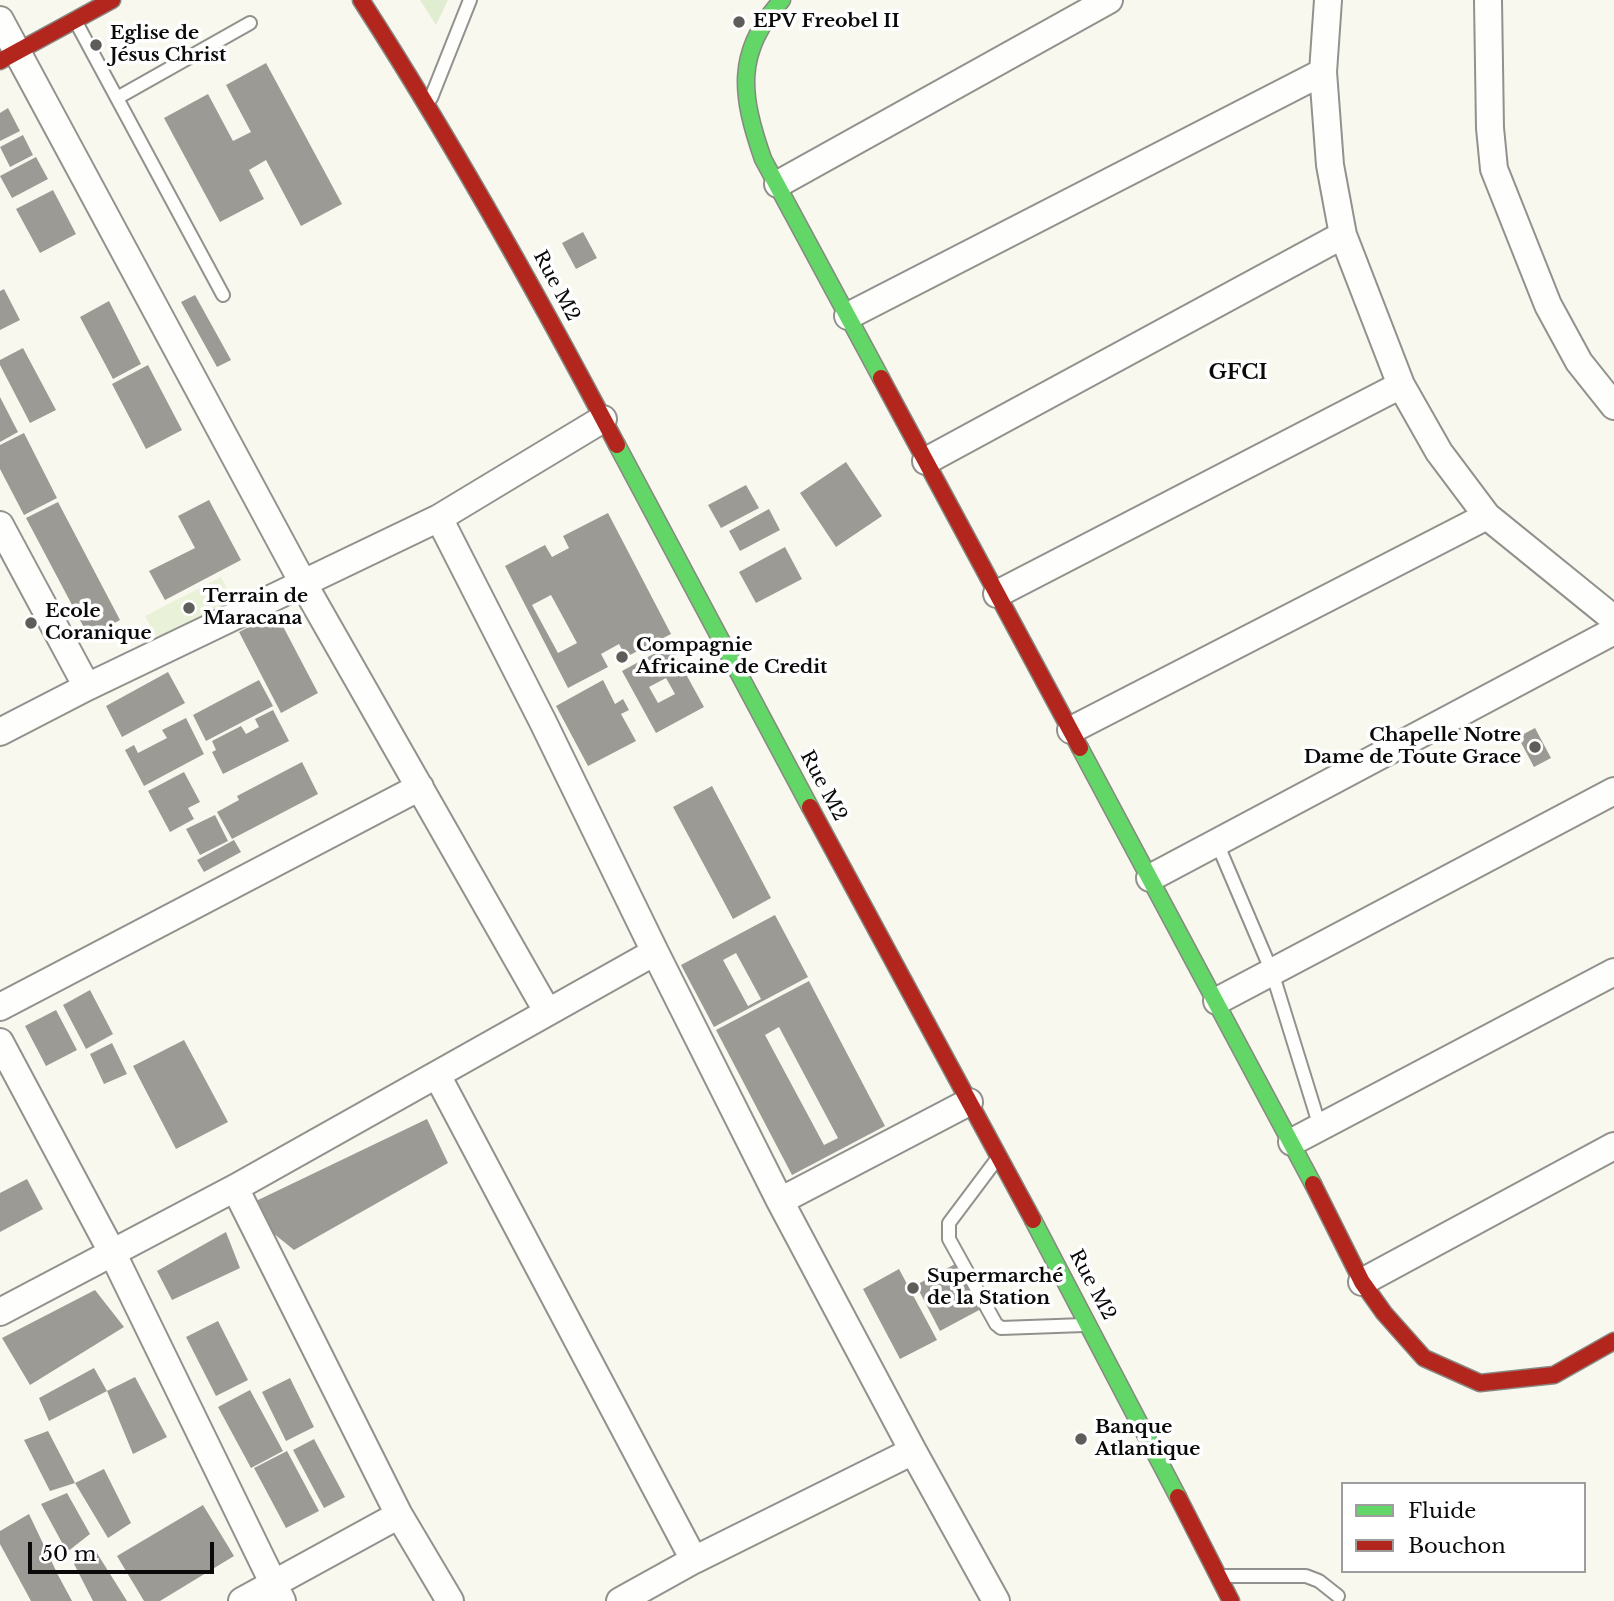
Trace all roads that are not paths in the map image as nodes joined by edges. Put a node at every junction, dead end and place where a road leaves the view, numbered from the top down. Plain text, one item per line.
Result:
1 (112, 0) edge
2 (361, 0) edge
3 (470, 0) edge
4 (782, 0) edge
5 (1109, 0) edge
6 (1328, 0) edge
7 (1488, 0) edge
8 (0, 20) edge
9 (75, 20) junction
10 (250, 23) dead end
11 (9, 56) edge
12 (1323, 72) junction
13 (117, 98) junction
14 (428, 105) junction
15 (778, 184) junction
16 (1343, 235) junction
17 (223, 295) dead end
18 (848, 316) junction
19 (1401, 385) junction
20 (1614, 406) edge
21 (603, 419) junction
22 (926, 461) junction
23 (1487, 516) junction
24 (439, 518) junction
25 (0, 525) edge
26 (303, 583) junction
27 (997, 594) junction
28 (1614, 619) edge
29 (1614, 631) edge
30 (87, 687) junction
31 (1071, 730) junction
32 (0, 732) edge
33 (420, 787) junction
34 (1614, 791) edge
35 (1217, 843) junction
36 (1150, 878) junction
37 (655, 952) junction
38 (1272, 972) junction
39 (1614, 972) edge
40 (1217, 1001) junction
41 (0, 1007) edge
42 (547, 1011) junction
43 (0, 1042) edge
44 (436, 1075) junction
45 (970, 1102) junction
46 (1320, 1127) junction
47 (1292, 1142) junction
48 (1614, 1146) edge
49 (1000, 1156) junction
50 (234, 1188) junction
51 (780, 1201) junction
52 (113, 1254) junction
53 (1362, 1282) junction
54 (0, 1312) edge
55 (1089, 1325) junction
56 (1614, 1342) edge
57 (913, 1451) junction
58 (399, 1515) junction
59 (694, 1560) junction
60 (1219, 1576) junction
61 (278, 1593) edge
62 (1338, 1596) dead end
63 (242, 1601) edge
64 (450, 1601) edge
65 (620, 1601) edge
66 (996, 1601) edge
67 (1231, 1601) edge

1 - 9 street
2 - 14 street, Rue M2
3 - 14 lane
4 - 15 street
5 - 15 street
6 - 12 street
7 - 20 street
8 - 11 street
9 - 11 street
9 - 13 lane
10 - 13 lane
11 - 26 street
12 - 16 street
12 - 18 street
13 - 17 lane
14 - 21 street, Rue M2
15 - 18 street
16 - 19 street
16 - 22 street
18 - 22 street
19 - 23 street
19 - 27 street
21 - 24 street
21 - 45 street, Rue M2
22 - 27 street
23 - 28 street
23 - 31 street
24 - 26 street
24 - 37 street
25 - 30 street
26 - 30 street
26 - 33 street
27 - 31 street
29 - 35 street
30 - 32 street
31 - 36 street
33 - 41 street
33 - 42 street
34 - 38 street
35 - 36 street
35 - 38 lane
36 - 40 street
37 - 42 street
37 - 51 street
38 - 40 street
38 - 46 lane
39 - 46 street
40 - 47 street
42 - 44 street
43 - 52 street
44 - 50 street
44 - 59 street
45 - 49 street, Rue M2
45 - 51 street
46 - 47 street
47 - 53 street
48 - 53 street
49 - 55 street, Rue M2
49 - 55 lane
50 - 52 street
50 - 58 street
51 - 57 street
52 - 54 street
52 - 61 street
53 - 56 street
55 - 60 street, Rue M2
57 - 59 street
57 - 66 street
58 - 61 street
58 - 64 street
59 - 65 street
60 - 62 lane
60 - 67 street, Rue M2
61 - 63 street

